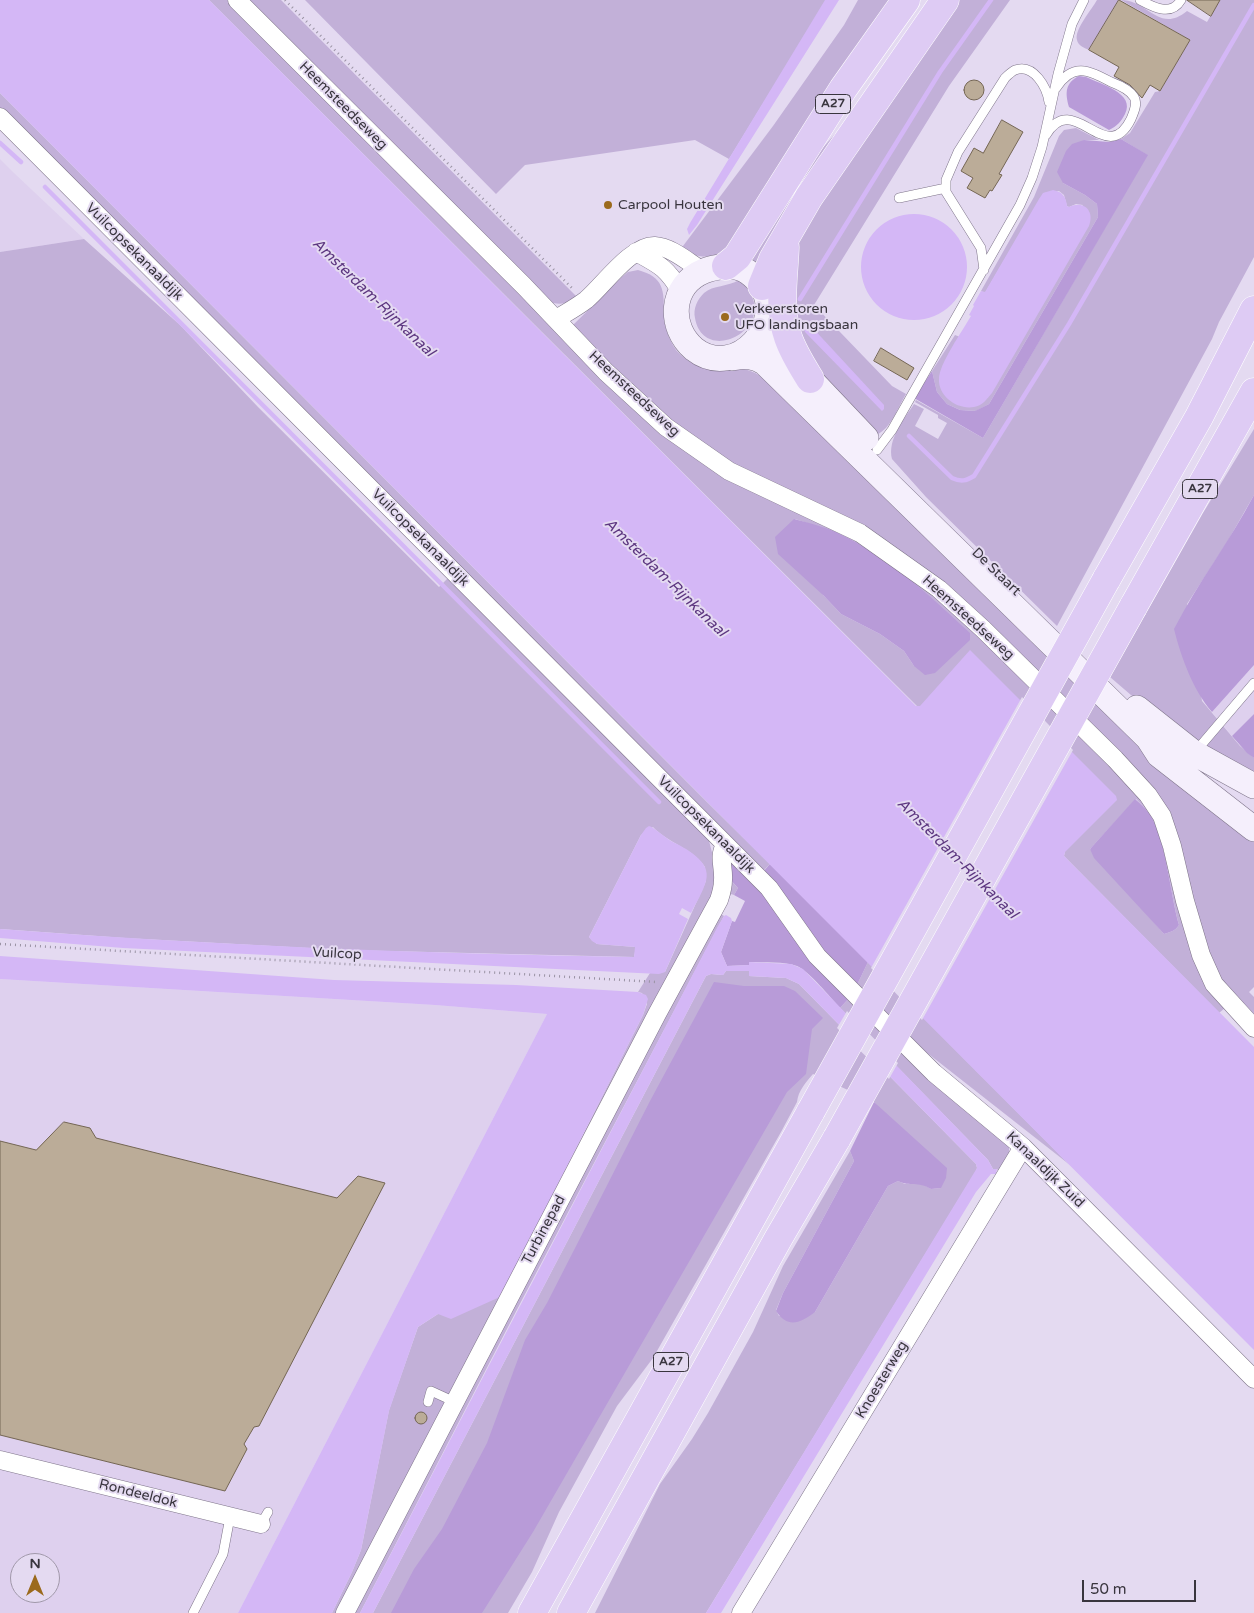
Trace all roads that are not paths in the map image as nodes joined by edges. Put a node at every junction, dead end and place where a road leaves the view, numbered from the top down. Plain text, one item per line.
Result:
1 (236, 0) edge
2 (906, 0) edge
3 (945, 0) edge
4 (1084, 0) edge
5 (1140, 0) edge
6 (1181, 0) edge
7 (1054, 92) junction
8 (1050, 108) junction
9 (0, 117) edge
10 (1044, 139) junction
11 (946, 188) junction
12 (899, 198) dead end
13 (786, 238) junction
14 (636, 252) junction
15 (715, 269) junction
16 (984, 270) junction
17 (762, 286) junction
18 (681, 292) junction
19 (1254, 310) edge
20 (556, 319) junction
21 (763, 330) junction
22 (732, 358) junction
23 (810, 379) junction
24 (1254, 392) edge
25 (877, 450) junction
26 (1254, 683) edge
27 (1148, 738) junction
28 (1192, 756) junction
29 (1254, 786) edge
30 (1254, 802) edge
31 (1254, 829) edge
32 (725, 845) junction
33 (830, 968) joint
34 (1254, 1028) edge
35 (1023, 1147) junction
36 (1254, 1379) edge
37 (428, 1402) dead end
38 (455, 1402) junction
39 (0, 1460) edge
40 (230, 1517) junction
41 (265, 1518) dead end
42 (193, 1613) edge
43 (345, 1613) edge
44 (532, 1613) edge
45 (571, 1613) edge
46 (741, 1613) edge

1 - 20 street, Heemsteedseweg
2 - 15 highway, A27
3 - 13 highway, A27
4 - 7 lane
5 - 6 lane
7 - 8 lane
7 - 10 lane
8 - 10 lane
8 - 11 lane
9 - 32 street, Vuilcopsekanaaldijk
10 - 16 lane
11 - 12 lane
11 - 16 lane
13 - 17 highway, A27
13 - 23 highway
14 - 15 street
14 - 18 street
14 - 20 street
15 - 17 main road
15 - 18 main road
16 - 25 lane
17 - 21 main road
18 - 22 main road
19 - 44 highway, A27, bridge
20 - 34 street, Heemsteedseweg
21 - 22 main road
21 - 23 main road, De Staart
22 - 27 main road, De Staart
23 - 25 main road, De Staart
24 - 45 highway, A27, bridge
25 - 28 main road, De Staart
26 - 28 lane
27 - 30 main road, De Staart
27 - 31 main road, De Staart
28 - 29 main road, De Staart
32 - 33 street, Vuilcopsekanaaldijk
32 - 38 street, Turbinepad
33 - 35 street, Kanaaldijk Zuid
35 - 36 street, Kanaaldijk Zuid
35 - 46 street, Knoesterweg
37 - 38 lane
38 - 43 street, Turbinepad
39 - 40 street, Rondeeldok
40 - 41 street, Rondeeldok
40 - 42 lane

